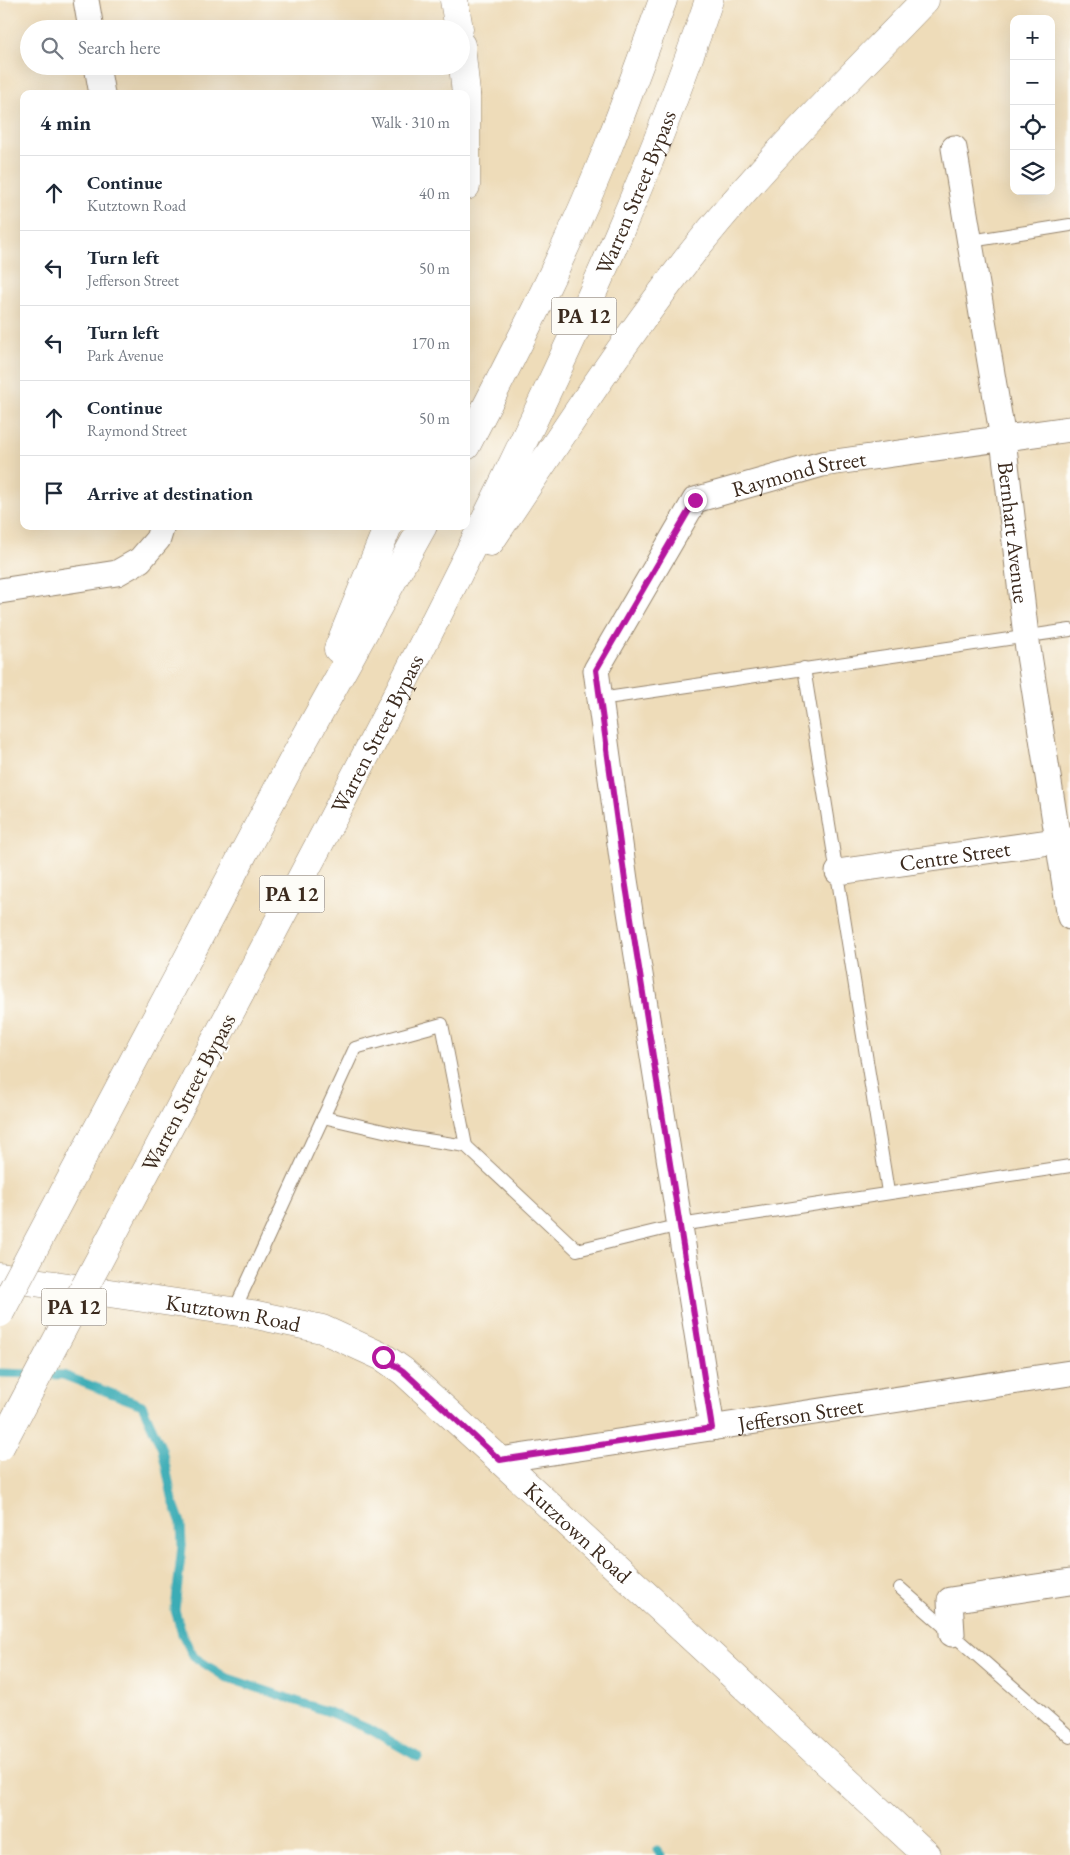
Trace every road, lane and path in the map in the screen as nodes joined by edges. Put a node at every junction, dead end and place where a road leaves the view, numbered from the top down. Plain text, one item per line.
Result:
1 (86, 0) edge
2 (454, 0) edge
3 (663, 0) edge
4 (709, 0) edge
5 (925, 0) edge
6 (89, 20) edge
7 (457, 20) edge
8 (99, 75) edge
9 (464, 75) edge
10 (101, 90) edge
11 (466, 90) edge
12 (954, 148) dead end
13 (1070, 226) edge
14 (971, 240) junction
15 (1070, 429) edge
16 (470, 438) edge
17 (1003, 439) junction
18 (161, 530) edge
19 (386, 530) edge
20 (421, 530) edge
21 (0, 591) edge
22 (436, 622) junction
23 (1070, 630) edge
24 (1026, 636) junction
25 (804, 668) junction
26 (600, 699) junction
27 (293, 760) junction
28 (1064, 840) edge
29 (838, 872) junction
30 (1070, 917) edge
31 (323, 1117) junction
32 (466, 1146) junction
33 (1070, 1166) edge
34 (888, 1192) junction
35 (680, 1225) junction
36 (0, 1277) edge
37 (234, 1312) junction
38 (0, 1313) edge
39 (1070, 1373) edge
40 (712, 1428) junction
41 (0, 1448) edge
42 (500, 1460) junction
43 (1070, 1582) edge
44 (900, 1588) dead end
45 (952, 1634) junction
46 (1070, 1737) edge
47 (927, 1855) edge

1 - 6 street
2 - 7 main road
3 - 16 main road, Warren Street Bypass / PA 12
4 - 22 main road, Warren Street Bypass / PA 12
5 - 22 main road
8 - 10 street
9 - 11 main road
12 - 14 street, Bernhart Avenue
13 - 14 lane
14 - 17 street, Bernhart Avenue
15 - 17 street, Raymond Street
17 - 24 street, Bernhart Avenue
17 - 26 street, Raymond Street
18 - 21 street
19 - 27 main road
20 - 27 main road, PA 12
22 - 41 main road, Warren Street Bypass / PA 12, bridge
23 - 24 lane
24 - 25 lane
24 - 28 street, Bernhart Avenue
25 - 26 lane
25 - 29 lane
26 - 35 street, Raymond Street
27 - 38 main road, PA 12, bridge
28 - 29 street, Centre Street
28 - 30 street, Bernhart Avenue
29 - 34 lane
31 - 32 lane
31 - 32 lane
31 - 37 lane
32 - 35 lane
33 - 34 lane
34 - 35 lane
35 - 40 street, Raymond Street
36 - 37 main road, Kutztown Road
37 - 42 main road, Kutztown Road
39 - 40 street, Jefferson Street
40 - 42 street, Jefferson Street
42 - 47 main road, Kutztown Road
43 - 45 street
44 - 45 lane
45 - 46 lane

